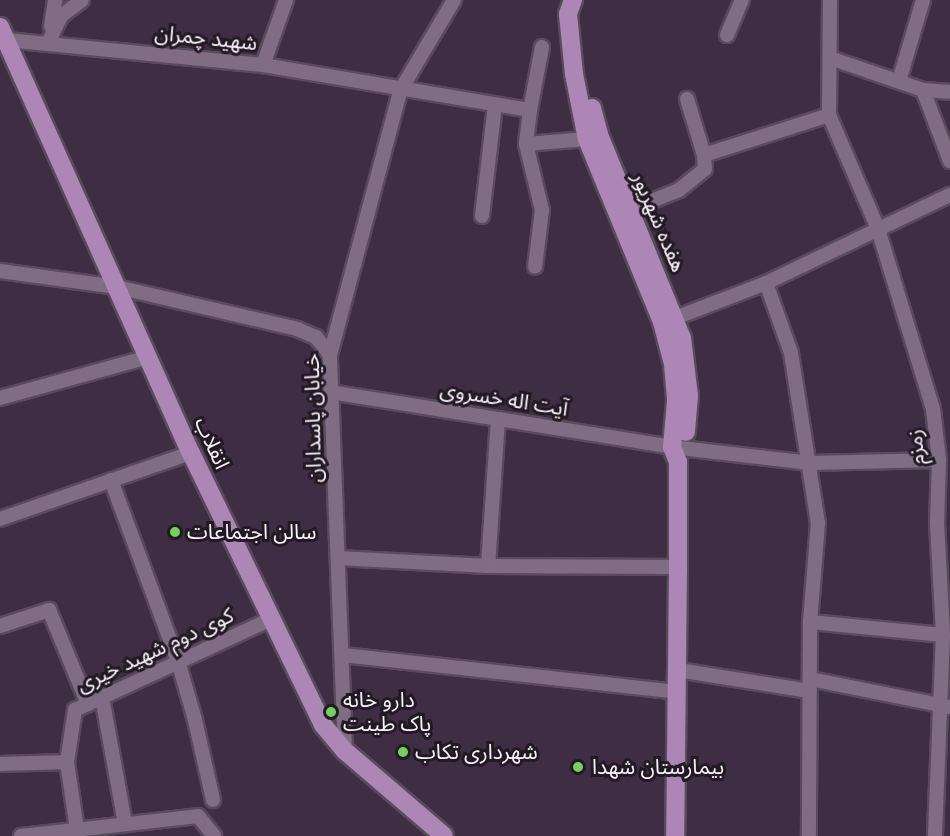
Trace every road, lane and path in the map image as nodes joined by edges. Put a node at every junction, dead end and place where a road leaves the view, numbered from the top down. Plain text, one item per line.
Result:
1 (55, 0) edge
2 (82, 0) edge
3 (286, 0) edge
4 (454, 0) edge
5 (573, 0) edge
6 (742, 0) edge
7 (830, 0) edge
8 (923, 0) edge
9 (3, 34) edge
10 (727, 35) dead end
11 (48, 43) junction
12 (542, 47) dead end
13 (830, 58) junction
14 (263, 65) junction
15 (899, 81) junction
16 (923, 90) junction
17 (400, 91) junction
18 (950, 92) edge
19 (687, 99) dead end
20 (495, 105) junction
21 (530, 110) junction
22 (830, 115) junction
23 (587, 139) junction
24 (526, 144) junction
25 (704, 155) junction
26 (950, 161) edge
27 (950, 195) edge
28 (629, 210) junction
29 (482, 216) dead end
30 (878, 229) junction
31 (535, 267) dead end
32 (0, 271) edge
33 (766, 283) junction
34 (117, 287) junction
35 (675, 318) junction
36 (330, 355) junction
37 (149, 357) junction
38 (330, 392) junction
39 (0, 398) edge
40 (498, 419) junction
41 (191, 453) junction
42 (678, 453) junction
43 (939, 460) junction
44 (810, 463) junction
45 (111, 480) junction
46 (0, 519) edge
47 (338, 558) junction
48 (488, 566) junction
49 (678, 567) junction
50 (269, 621) junction
51 (810, 622) junction
52 (0, 626) edge
53 (943, 635) junction
54 (344, 656) junction
55 (178, 661) junction
56 (678, 670) junction
57 (809, 685) junction
58 (677, 692) junction
59 (102, 698) junction
60 (88, 704) junction
61 (946, 707) edge
62 (345, 752) junction
63 (67, 762) junction
64 (0, 764) edge
65 (936, 780) junction
66 (950, 784) edge
67 (213, 800) dead end
68 (125, 824) junction
69 (77, 832) edge
70 (21, 836) edge
71 (214, 836) edge
72 (444, 836) edge
73 (675, 836) edge
74 (809, 836) edge
75 (935, 836) edge

1 - 11 street
2 - 11 street
3 - 14 street
4 - 17 street, خیابان پاسداران
5 - 23 main road, هفده شهریور
5 - 28 main road, هفده شهریور
6 - 10 street
7 - 13 street, زمزم
8 - 15 street
9 - 11 street, شهید چمران
9 - 34 main road, انقلاب
11 - 14 street, شهید چمران
12 - 21 street
13 - 15 street
13 - 22 street, زمزم
14 - 17 street, شهید چمران
15 - 16 street
16 - 18 street
16 - 26 street
17 - 20 street, شهید چمران
17 - 36 street, خیابان پاسداران
19 - 25 street
20 - 21 street, شهید چمران
20 - 29 street
21 - 24 street
22 - 25 street
22 - 30 street, زمزم
23 - 24 street
23 - 42 main road, هفده شهریور
24 - 31 street
25 - 28 street
27 - 30 street
28 - 35 main road, هفده شهریور
30 - 33 street
30 - 43 street, زمزم
32 - 34 street
33 - 35 street
33 - 44 street
34 - 36 street
34 - 37 main road, انقلاب
35 - 42 main road, هفده شهریور
36 - 38 street, خیابان پاسداران
37 - 39 street
37 - 41 main road, انقلاب
38 - 40 street, آیت اله خسروی
38 - 47 street, خیابان پاسداران
40 - 42 street, آیت اله خسروی
40 - 48 street
41 - 45 street
41 - 50 main road, انقلاب
42 - 44 street, آیت اله خسروی
42 - 49 main road, هفده شهریور
43 - 44 street, آیت اله خسروی
43 - 53 street, زمزم
44 - 51 street
45 - 46 street
45 - 55 street
47 - 48 street
47 - 54 street, خیابان پاسداران
48 - 49 street
49 - 56 main road, هفده شهریور
50 - 55 street, کوی دوم شهید خیری
50 - 62 main road, انقلاب
51 - 53 street
51 - 57 street
52 - 60 street
53 - 61 street, زمزم
54 - 58 street
54 - 62 street, خیابان پاسداران
55 - 59 street, کوی دوم شهید خیری
55 - 67 street
56 - 57 street
56 - 58 main road, هفده شهریور
57 - 61 street
57 - 74 street
58 - 73 main road, هفده شهریور
59 - 60 street, کوی دوم شهید خیری
59 - 68 street
60 - 63 street, کوی دوم شهید خیری
61 - 65 street, زمزم
62 - 72 main road, انقلاب
63 - 64 street
63 - 69 street, کوی دوم شهید خیری
65 - 66 street
65 - 75 street, زمزم
68 - 69 street
68 - 71 street
69 - 70 street

